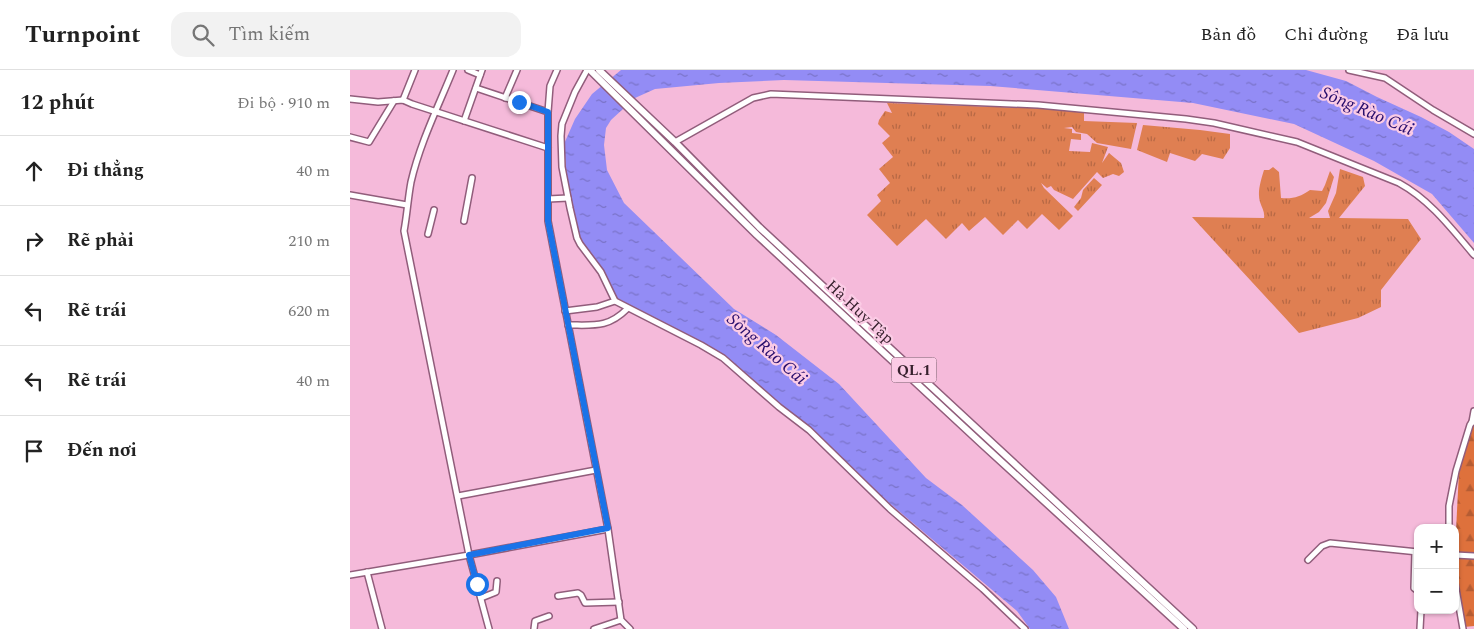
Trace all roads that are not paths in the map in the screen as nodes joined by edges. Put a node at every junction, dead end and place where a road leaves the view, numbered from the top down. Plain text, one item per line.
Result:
1 (415, 70) edge
2 (453, 70) edge
3 (468, 70) edge
4 (517, 70) edge
5 (557, 70) edge
6 (588, 70) edge
7 (1349, 70) edge
8 (1386, 70) edge
9 (481, 72) edge
10 (600, 74) edge
11 (1385, 78) junction
12 (476, 88) junction
13 (505, 98) junction
14 (350, 99) edge
15 (394, 100) junction
16 (403, 100) junction
17 (636, 110) junction
18 (435, 111) junction
19 (548, 112) junction
20 (464, 121) junction
21 (1474, 134) edge
22 (350, 137) edge
23 (675, 142) junction
24 (548, 148) junction
25 (472, 178) dead end
26 (350, 195) edge
27 (568, 198) junction
28 (548, 199) junction
29 (407, 205) junction
30 (434, 210) dead end
31 (464, 222) dead end
32 (428, 234) dead end
33 (1474, 255) edge
34 (615, 301) junction
35 (627, 308) junction
36 (566, 311) junction
37 (568, 325) junction
38 (1474, 411) edge
39 (1473, 422) edge
40 (596, 470) junction
41 (458, 496) junction
42 (1449, 524) edge
43 (608, 528) junction
44 (1414, 552) edge
45 (469, 555) junction
46 (1459, 555) edge
47 (1474, 556) edge
48 (1308, 560) dead end
49 (367, 572) junction
50 (1414, 572) edge
51 (350, 574) edge
52 (497, 581) dead end
53 (1414, 588) edge
54 (558, 596) dead end
55 (480, 598) junction
56 (619, 602) junction
57 (1459, 610) edge
58 (1421, 614) edge
59 (548, 616) dead end
60 (622, 620) junction
61 (382, 629) edge
62 (489, 629) edge
63 (534, 629) edge
64 (594, 629) edge
65 (630, 629) edge
66 (1025, 629) edge
67 (1184, 629) edge
68 (1193, 629) edge
69 (1420, 629) edge
70 (1462, 629) edge

1 - 16 street
2 - 18 street
3 - 9 street
4 - 13 street
5 - 19 street
6 - 10 main road, Hà Huy Tập / QL.1
6 - 27 street
7 - 11 street
8 - 11 street
9 - 12 street
10 - 17 main road, Hà Huy Tập / QL.1
11 - 21 street
12 - 13 street
12 - 20 street
13 - 19 street
14 - 15 street
15 - 16 street
15 - 22 street
16 - 18 street
17 - 23 main road, Hà Huy Tập / QL.1
17 - 67 main road, Hà Huy Tập / QL.1
18 - 20 street
18 - 29 street
19 - 24 street
20 - 24 street
23 - 33 street
23 - 68 main road, Hà Huy Tập / QL.1
24 - 28 street
25 - 31 street
26 - 29 street
27 - 28 street
27 - 34 street
28 - 36 street
29 - 41 street
30 - 32 street
34 - 35 street
34 - 36 street
35 - 37 street
35 - 66 street
36 - 37 street
37 - 40 street
38 - 39 street
39 - 42 street
40 - 41 street
40 - 43 street
41 - 45 street
43 - 45 street
43 - 56 street
44 - 48 street
45 - 49 street
45 - 55 street
46 - 47 street
49 - 51 street
49 - 61 street
50 - 53 street
52 - 55 street
54 - 56 street
55 - 62 street
56 - 60 street
57 - 70 street
58 - 69 street
59 - 63 street
60 - 64 street
60 - 65 street

